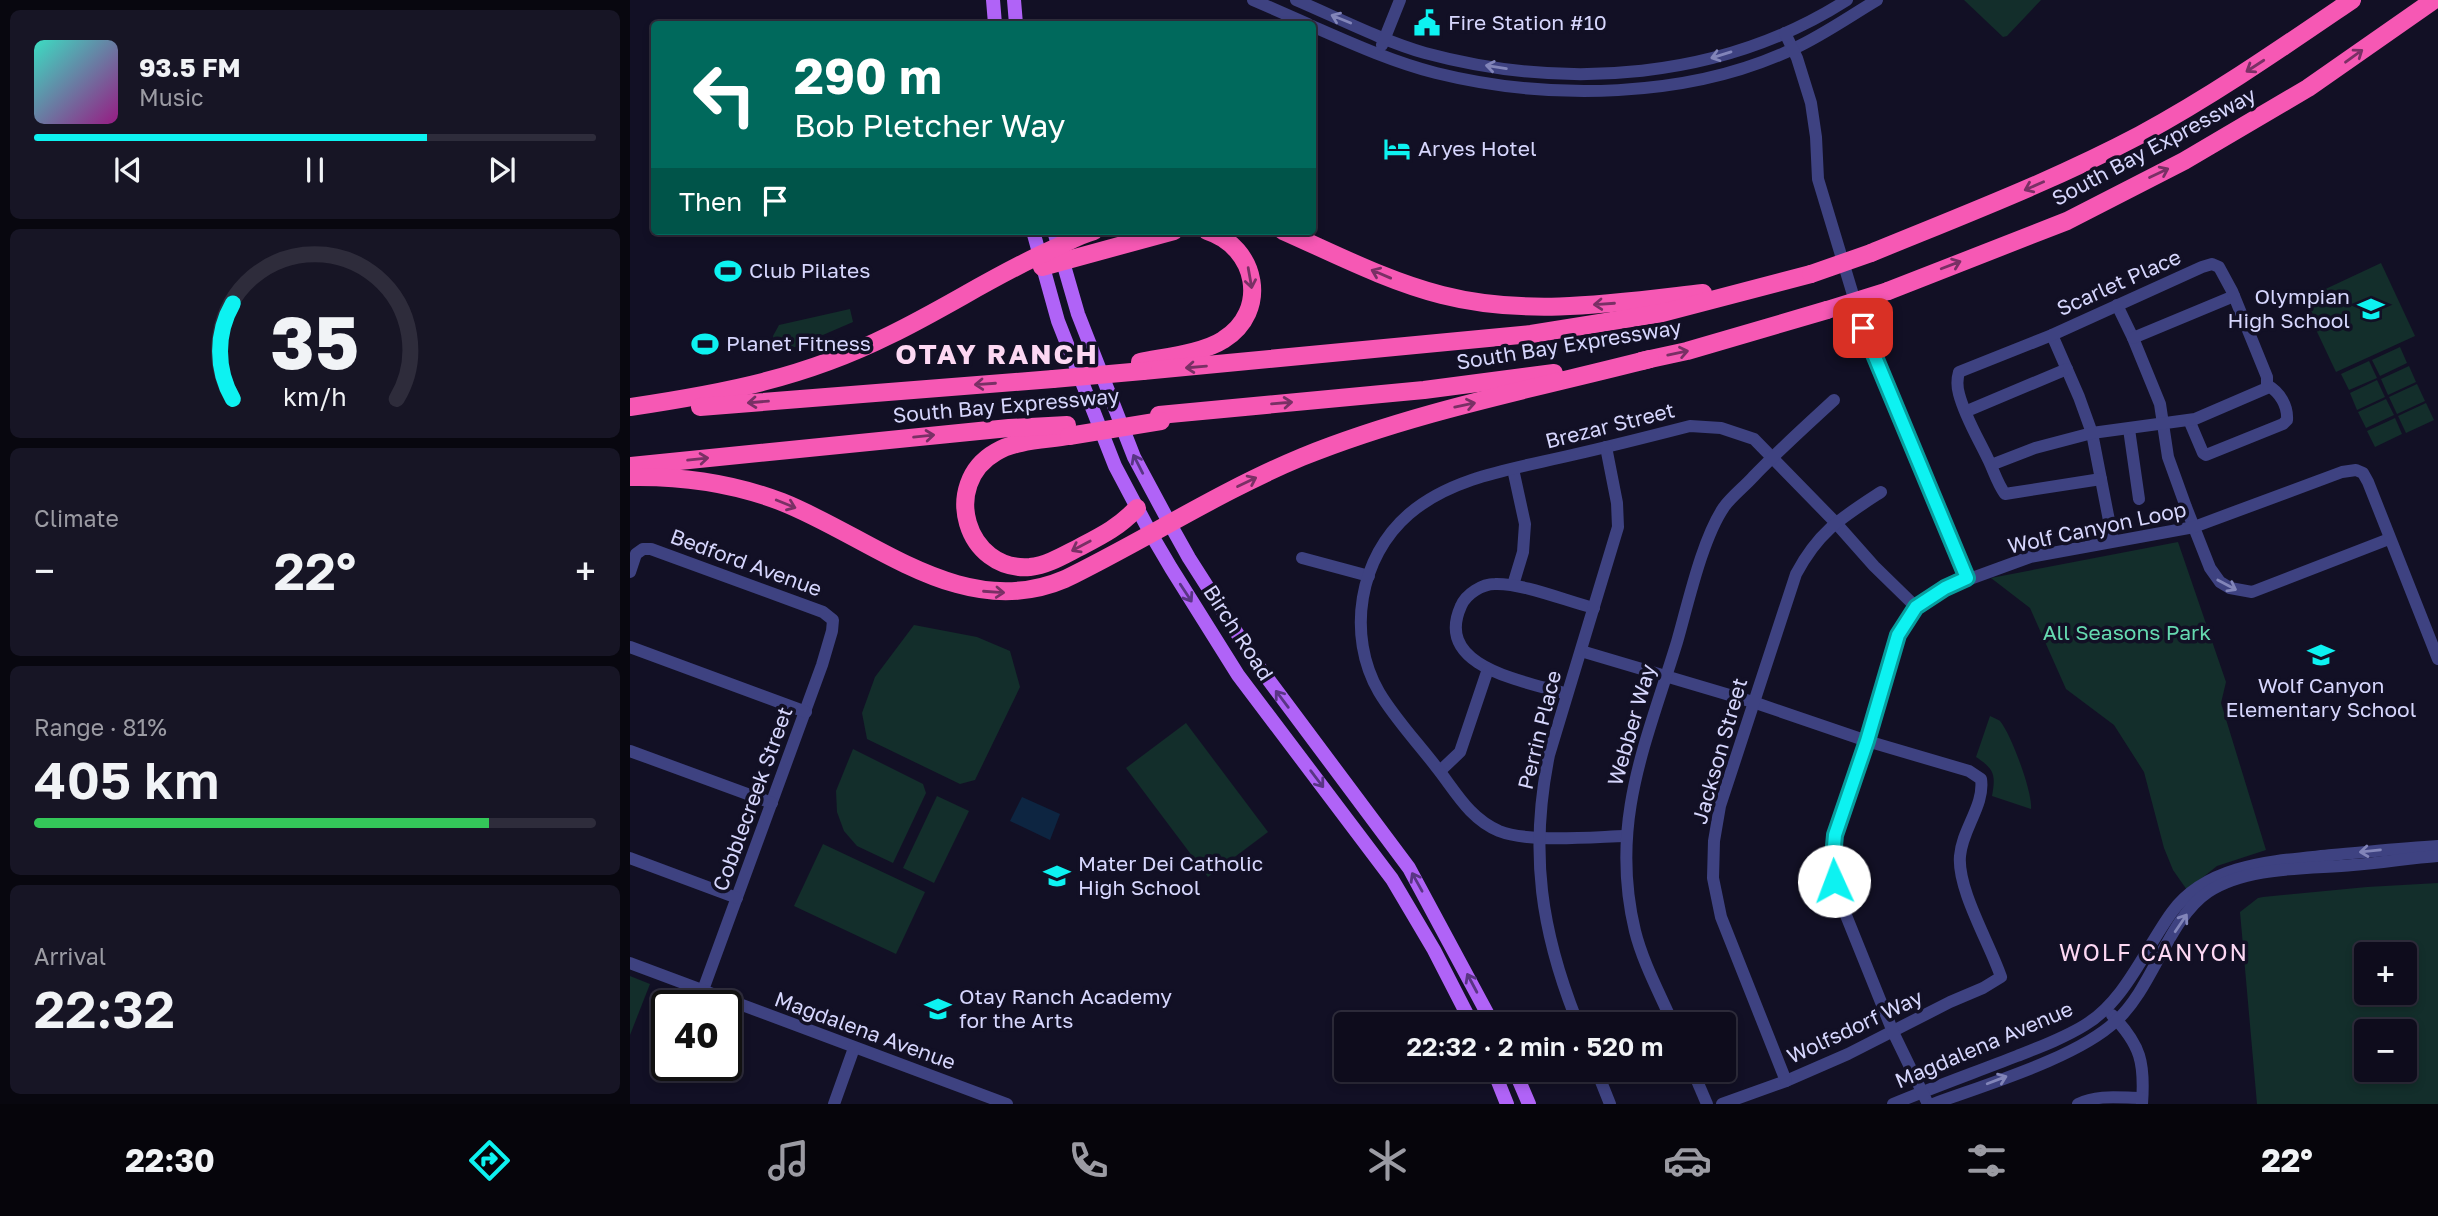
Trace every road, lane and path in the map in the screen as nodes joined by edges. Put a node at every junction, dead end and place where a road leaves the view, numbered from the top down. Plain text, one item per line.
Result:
1 (993, 0) edge
2 (1014, 0) edge
3 (1253, 0) edge
4 (1296, 0) edge
5 (1400, 0) edge
6 (1847, 0) edge
7 (1877, 0) edge
8 (2352, 0) edge
9 (2434, 0) edge
10 (995, 21) edge
11 (1016, 21) edge
12 (1301, 21) edge
13 (1316, 28) edge
14 (1786, 33) junction
15 (1385, 37) junction
16 (1794, 49) junction
17 (1378, 55) junction
18 (1604, 74) junction
19 (1604, 90) junction
20 (1034, 235) edge
21 (1081, 235) edge
22 (1143, 235) edge
23 (1215, 235) edge
24 (1292, 235) edge
25 (1058, 246) edge
26 (1040, 261) junction
27 (1769, 285) junction
28 (2234, 296) junction
29 (2117, 305) junction
30 (2052, 335) junction
31 (2133, 338) junction
32 (1650, 359) junction
33 (1140, 367) junction
34 (2067, 369) junction
35 (2267, 386) junction
36 (1834, 400) dead end
37 (630, 407) edge
38 (1967, 411) junction
39 (630, 413) edge
40 (2189, 421) junction
41 (2164, 423) junction
42 (2129, 429) junction
43 (1068, 430) junction
44 (2092, 433) junction
45 (1605, 447) junction
46 (1773, 457) junction
47 (1991, 465) junction
48 (630, 466) edge
49 (1513, 469) junction
50 (630, 477) edge
51 (2101, 479) junction
52 (1881, 492) dead end
53 (2139, 499) dead end
54 (1137, 508) junction
55 (1835, 522) junction
56 (1170, 524) junction
57 (2194, 527) junction
58 (1152, 534) junction
59 (2389, 539) junction
60 (2113, 541) junction
61 (1303, 558) dead end
62 (630, 572) edge
63 (1368, 576) junction
64 (1967, 578) junction
65 (1513, 586) junction
66 (1916, 607) junction
67 (1594, 608) junction
68 (833, 620) joint
69 (630, 647) edge
70 (1581, 651) junction
71 (2438, 659) edge
72 (1488, 669) junction
73 (1666, 675) junction
74 (1567, 694) junction
75 (1753, 702) junction
76 (806, 712) junction
77 (1867, 741) junction
78 (630, 751) edge
79 (1440, 771) junction
80 (772, 803) junction
81 (1625, 835) junction
82 (1539, 837) junction
83 (2438, 846) edge
84 (2438, 856) edge
85 (630, 858) edge
86 (737, 898) junction
87 (630, 963) edge
88 (703, 990) joint
89 (742, 1005) edge
90 (2106, 1010) junction
91 (1466, 1012) edge
92 (1487, 1012) edge
93 (1574, 1012) edge
94 (1668, 1012) edge
95 (2117, 1021) junction
96 (1893, 1032) junction
97 (854, 1048) junction
98 (1786, 1081) junction
99 (1498, 1082) edge
100 (1520, 1082) edge
101 (1601, 1082) edge
102 (1698, 1082) edge
103 (1923, 1091) junction
104 (2142, 1101) edge
105 (834, 1104) edge
106 (1007, 1104) edge
107 (1507, 1104) edge
108 (1529, 1104) edge
109 (1610, 1104) edge
110 (1707, 1104) edge
111 (1723, 1104) edge
112 (1893, 1104) edge
113 (1930, 1104) edge
114 (2078, 1104) edge

1 - 10 main road
2 - 11 main road
3 - 12 street
15 -> 4 street
5 - 15 street
6 - 14 street
7 - 16 street
8 -> 27 highway, South Bay Expressway, bridge
32 -> 9 highway, South Bay Expressway, bridge
13 - 17 street
14 - 16 street
14 -> 18 street
15 - 17 street
18 -> 15 street
16 - 19 street
16 - 64 street
17 - 19 street
18 - 19 street
20 - 26 main road, Birch Road
21 - 25 highway
22 - 25 highway
23 -> 33 highway
27 -> 24 highway
25 - 26 highway
56 -> 25 main road, Birch Road
26 - 37 highway
26 - 54 main road, Birch Road
27 -> 33 highway, South Bay Expressway
28 - 29 street, Scarlet Place
28 - 31 street
28 - 35 street, Scarlet Place
29 - 30 street, Scarlet Place
29 - 31 street
30 - 34 street
30 - 38 street, Scarlet Place
31 - 41 street
43 -> 32 highway, South Bay Expressway, bridge
56 -> 32 highway
33 -> 39 highway, South Bay Expressway, bridge
34 - 38 street
34 - 44 street
35 - 40 street
35 - 40 street
36 - 46 street, Webber Way
38 - 47 street, Scarlet Place
40 - 41 street
41 - 42 street
41 - 57 street
42 - 44 street
42 - 53 street
48 -> 43 highway, South Bay Expressway
54 -> 43 highway
44 - 47 street
44 - 51 street
45 - 46 street, Brezar Street
45 - 49 street, Brezar Street
45 - 67 street, Perrin Place
46 - 55 street, Brezar Street
46 - 73 street, Webber Way
47 - 51 street, Scarlet Place
49 - 63 street, Brezar Street
49 - 65 street
50 -> 58 highway
51 - 60 street
52 - 55 street, Jackson Street
54 - 58 main road, Birch Road
55 - 66 street, Brezar Street
55 - 75 street, Jackson Street
56 - 58 highway
92 -> 56 main road, Birch Road
57 -> 59 street
57 - 59 street, Wolf Canyon Loop
57 - 60 street, Wolf Canyon Loop
58 -> 91 main road, Birch Road
59 - 71 street, Wolf Canyon Loop
60 - 64 street, Wolf Canyon Loop
61 - 63 street
62 - 68 street, Bedford Avenue
63 - 79 street, Brezar Street
64 - 66 street, Wolf Canyon Loop
65 - 67 street
65 - 72 street
66 - 77 street, Wolf Canyon Loop
67 - 70 street, Perrin Place
68 - 76 street, Cobblecreek Street
69 - 76 street
70 - 73 street
70 - 74 street, Perrin Place
72 - 74 street
72 - 79 street
73 - 75 street
73 - 81 street, Webber Way
74 - 82 street, Perrin Place
75 - 77 street
75 - 98 street, Jackson Street
76 - 80 street, Cobblecreek Street
77 - 96 street, Wolf Canyon Loop
77 - 96 street, Wolfsdorf Way
78 - 80 street
79 - 82 street, Brezar Street
80 - 86 street, Cobblecreek Street
81 - 82 street, Brezar Street
81 - 94 street, Webber Way
82 - 93 street, Perrin Place
83 -> 90 street, Magdalena Avenue
95 -> 84 street, Magdalena Avenue
85 - 86 street
86 - 88 street, Cobblecreek Street
87 - 88 street, Magdalena Avenue
89 - 97 street, Magdalena Avenue
90 - 95 street
90 - 103 street, Magdalena Avenue
95 - 104 street
113 -> 95 street, Magdalena Avenue
96 - 98 street, Wolfsdorf Way
96 - 103 street, Wolf Canyon Loop
97 - 105 street
97 - 106 street, Magdalena Avenue
98 - 111 street, Wolfsdorf Way
99 - 107 main road
100 - 108 main road
101 - 109 street
102 - 110 street
103 - 112 street, Magdalena Avenue
103 - 113 street, Wolf Canyon Loop
104 - 114 street

